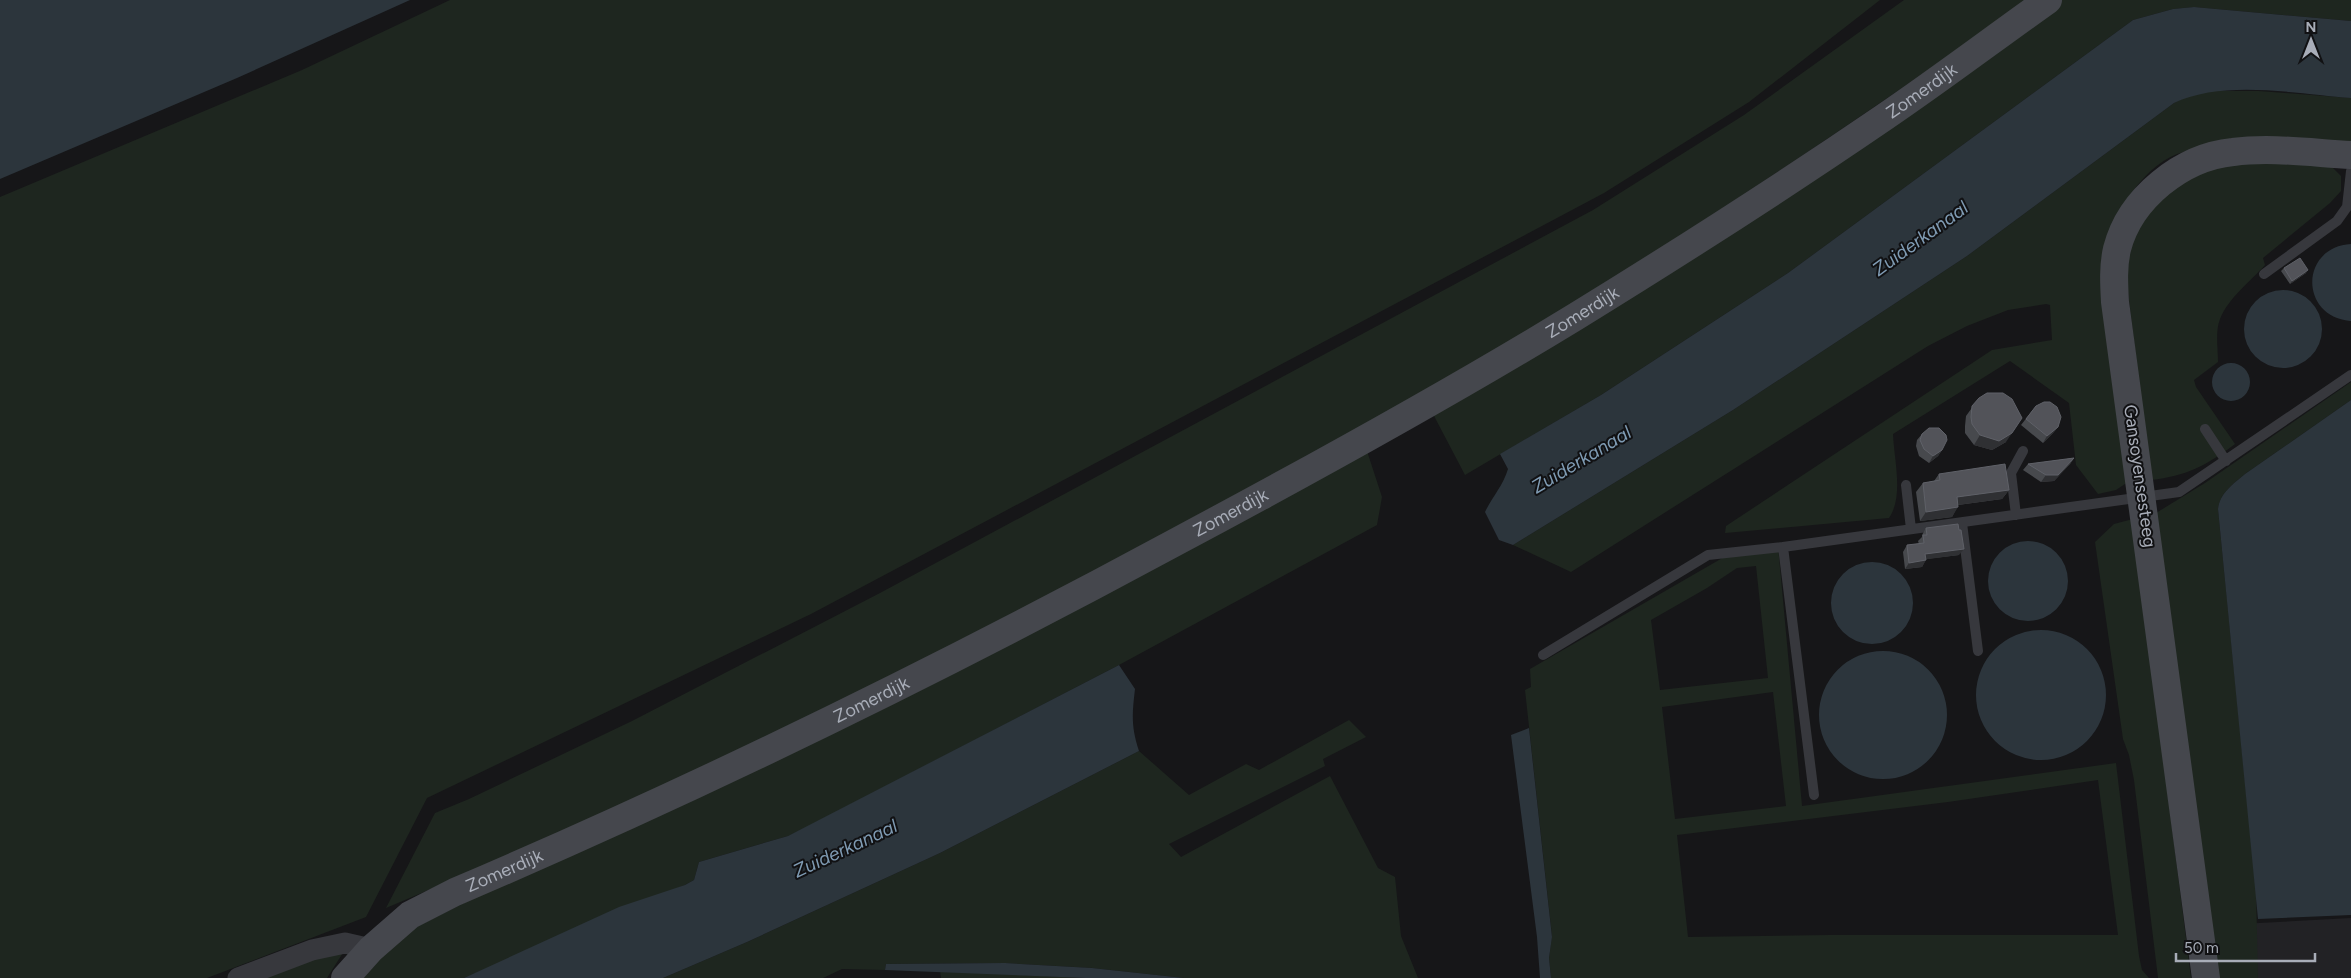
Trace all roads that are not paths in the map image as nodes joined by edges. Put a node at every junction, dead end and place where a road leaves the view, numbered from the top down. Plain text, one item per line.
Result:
1 (2048, 0) edge
2 (2351, 155) edge
3 (2351, 171) edge
4 (2264, 274) dead end
5 (2351, 375) edge
6 (2205, 429) dead end
7 (2023, 451) dead end
8 (2226, 461) junction
9 (1906, 485) dead end
10 (2143, 498) junction
11 (2016, 515) junction
12 (1962, 523) junction
13 (1911, 529) junction
14 (1783, 547) junction
15 (1978, 651) dead end
16 (1543, 655) dead end
17 (1814, 795) dead end
18 (371, 949) junction
19 (238, 978) edge
20 (345, 978) edge
21 (2206, 978) edge

1 - 18 street, Zomerdijk
2 - 10 street, Gansoyensesteeg
3 - 4 lane
5 - 8 lane
6 - 8 lane
7 - 11 lane
8 - 10 lane
9 - 13 lane
10 - 11 lane
10 - 21 street, Gansoyensesteeg
11 - 12 lane
12 - 13 lane
12 - 15 lane
13 - 14 lane
14 - 16 lane
14 - 17 lane
18 - 19 street
18 - 20 street, Zomerdijk

